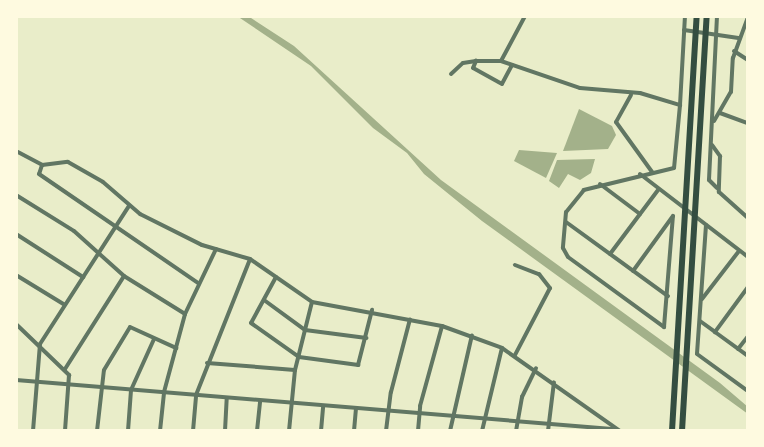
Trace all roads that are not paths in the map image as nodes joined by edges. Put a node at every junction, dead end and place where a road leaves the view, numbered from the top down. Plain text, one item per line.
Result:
1 (525, 16) edge
2 (685, 16) edge
3 (698, 16) edge
4 (707, 16) edge
5 (717, 16) edge
6 (748, 17) edge
7 (686, 30) junction
8 (714, 31) junction
9 (738, 38) junction
10 (734, 51) junction
11 (748, 60) edge
12 (476, 61) junction
13 (501, 61) junction
14 (512, 65) junction
15 (452, 74) dead end
16 (631, 95) junction
17 (680, 105) junction
18 (720, 113) junction
19 (713, 122) junction
20 (748, 123) edge
21 (712, 145) junction
22 (16, 151) edge
23 (42, 166) junction
24 (652, 172) junction
25 (640, 174) junction
26 (600, 184) junction
27 (717, 188) junction
28 (658, 190) junction
29 (16, 195) edge
30 (129, 206) junction
31 (685, 208) junction
32 (640, 214) junction
33 (696, 217) junction
34 (748, 218) edge
35 (566, 222) junction
36 (706, 225) junction
37 (115, 228) junction
38 (16, 234) edge
39 (216, 248) junction
40 (739, 250) junction
41 (98, 253) junction
42 (610, 254) junction
43 (748, 257) edge
44 (250, 259) junction
45 (515, 266) dead end
46 (633, 271) junction
47 (16, 275) edge
48 (124, 276) junction
49 (83, 277) junction
50 (276, 278) junction
51 (198, 284) junction
52 (748, 287) edge
53 (668, 296) junction
54 (702, 299) junction
55 (264, 300) junction
56 (312, 302) junction
57 (65, 306) junction
58 (372, 310) junction
59 (185, 314) junction
60 (410, 318) junction
61 (700, 321) junction
62 (16, 324) edge
63 (442, 326) junction
64 (305, 330) junction
65 (715, 332) junction
66 (472, 335) junction
67 (748, 336) edge
68 (366, 338) junction
69 (154, 339) junction
70 (40, 344) junction
71 (176, 348) junction
72 (502, 348) junction
73 (738, 348) junction
74 (515, 355) junction
75 (748, 356) edge
76 (299, 357) junction
77 (207, 363) junction
78 (536, 368) junction
79 (65, 369) junction
80 (295, 370) junction
81 (16, 380) edge
82 (38, 382) junction
83 (554, 382) junction
84 (69, 384) junction
85 (101, 388) junction
86 (132, 390) junction
87 (748, 390) edge
88 (164, 392) junction
89 (196, 395) junction
90 (227, 398) junction
91 (260, 401) junction
92 (291, 403) junction
93 (323, 406) junction
94 (356, 409) junction
95 (388, 410) junction
96 (419, 413) junction
97 (451, 415) junction
98 (484, 418) junction
99 (517, 420) junction
100 (549, 423) junction
101 (582, 425) junction
102 (612, 429) edge
103 (33, 431) edge
104 (65, 431) edge
105 (97, 431) edge
106 (128, 431) edge
107 (160, 431) edge
108 (193, 431) edge
109 (225, 431) edge
110 (257, 431) edge
111 (289, 431) edge
112 (321, 431) edge
113 (354, 431) edge
114 (386, 431) edge
115 (418, 431) edge
116 (450, 431) edge
117 (482, 431) edge
118 (516, 431) edge
119 (548, 431) edge
120 (581, 431) edge
121 (620, 431) edge
122 (672, 431) edge
123 (682, 431) edge

1 - 13 street
2 - 7 street
3 - 31 highway
4 - 33 highway
5 - 8 street
6 - 9 street
7 - 8 street
7 - 17 street
8 - 9 street
8 - 19 street
9 - 10 street
10 - 11 street
10 - 18 street
12 - 13 street
12 - 14 street
12 - 15 street
13 - 14 street
14 - 16 street
16 - 17 street
16 - 24 street
17 - 24 street
18 - 19 street
18 - 20 street
19 - 21 street
21 - 27 street
21 - 27 street
22 - 23 street
23 - 30 street
23 - 37 street
24 - 25 street
25 - 26 street
25 - 28 street
26 - 32 street
26 - 35 street
27 - 34 street
28 - 31 street
28 - 32 street
29 - 41 street
30 - 37 street
30 - 39 street
31 - 33 street
31 - 122 highway
32 - 42 street
33 - 36 street
33 - 123 highway
35 - 42 street
35 - 53 street
36 - 40 street
36 - 54 street
37 - 41 street
37 - 51 street
38 - 49 street
39 - 44 street
39 - 51 street
40 - 43 street
40 - 54 street
41 - 48 street
41 - 49 street
42 - 46 street
44 - 50 street
44 - 77 street
45 - 74 street
46 - 53 street
46 - 53 street
47 - 57 street
48 - 59 street
48 - 79 street
49 - 57 street
50 - 55 street
50 - 56 street
51 - 59 street
52 - 65 street
54 - 61 street
55 - 64 street
55 - 76 street
56 - 58 street
56 - 64 street
57 - 70 street
58 - 60 street
58 - 68 street
59 - 71 street
60 - 63 street
60 - 95 street
61 - 65 street
61 - 87 street
62 - 70 street
63 - 66 street
63 - 96 street
64 - 68 street
64 - 76 street
65 - 73 street
66 - 72 street
66 - 97 street
67 - 73 street
68 - 76 street
69 - 71 street
69 - 85 street
69 - 86 street
70 - 79 street
70 - 82 street
71 - 88 street
72 - 74 street
72 - 98 street
73 - 75 street
74 - 78 street
76 - 80 street
77 - 80 street
77 - 89 street
78 - 83 street
78 - 99 street
79 - 84 street
80 - 92 street
81 - 82 street
82 - 84 street
82 - 103 street
83 - 100 street
83 - 102 street
84 - 85 street
84 - 104 street
85 - 86 street
85 - 105 street
86 - 88 street
86 - 106 street
88 - 89 street
88 - 107 street
89 - 90 street
89 - 108 street
90 - 91 street
90 - 109 street
91 - 92 street
91 - 110 street
92 - 93 street
92 - 111 street
93 - 94 street
93 - 112 street
94 - 95 street
94 - 113 street
95 - 96 street
95 - 114 street
96 - 97 street
96 - 115 street
97 - 98 street
97 - 116 street
98 - 99 street
98 - 117 street
99 - 100 street
99 - 118 street
100 - 101 street
100 - 119 street
101 - 102 street
101 - 120 street
102 - 121 street

